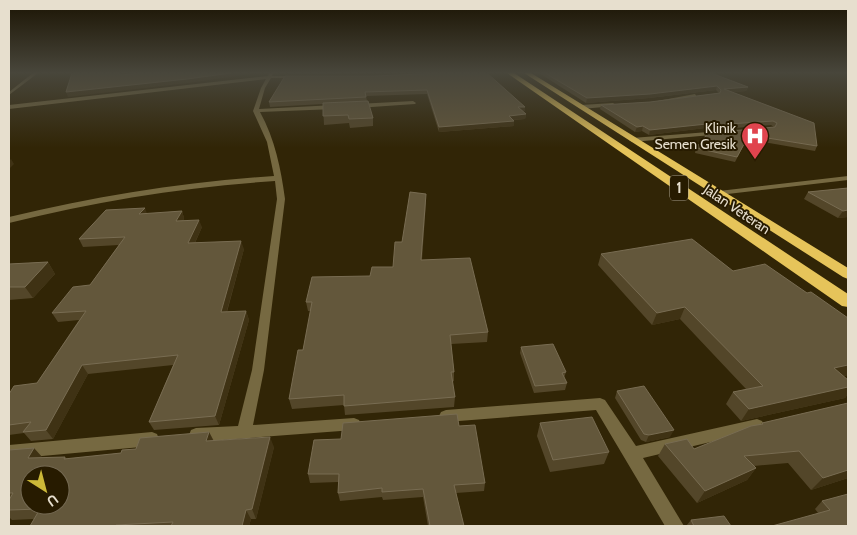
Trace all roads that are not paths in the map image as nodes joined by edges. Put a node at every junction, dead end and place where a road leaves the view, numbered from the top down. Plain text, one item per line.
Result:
1 (83, 98) edge
2 (259, 98) edge
3 (547, 98) edge
4 (568, 98) edge
5 (683, 98) edge
6 (649, 102) edge
7 (413, 103) dead end
8 (620, 104) edge
9 (344, 106) edge
10 (354, 106) edge
11 (581, 106) junction
12 (9, 107) edge
13 (256, 111) junction
14 (724, 133) edge
15 (632, 140) junction
16 (279, 178) junction
17 (848, 178) edge
18 (719, 193) junction
19 (9, 220) edge
20 (848, 274) edge
21 (848, 302) edge
22 (436, 417) edge
23 (775, 421) edge
24 (369, 423) edge
25 (244, 430) junction
26 (185, 436) edge
27 (166, 438) edge
28 (9, 452) edge
29 (632, 454) junction
30 (675, 526) edge

1 - 12 street
2 - 13 street
3 - 21 highway, Jalan Veteran / 1
4 - 11 highway, Jalan Veteran / 1
5 - 6 street
7 - 10 street
8 - 11 street
9 - 13 street
11 - 15 highway, Jalan Veteran / 1
13 - 16 street
14 - 15 street
15 - 18 highway, Jalan Veteran / 1
16 - 19 street
16 - 25 street
17 - 18 street
18 - 20 highway, Jalan Veteran / 1
22 - 29 street
23 - 29 street
24 - 25 street
25 - 26 street
27 - 28 street
29 - 30 street

